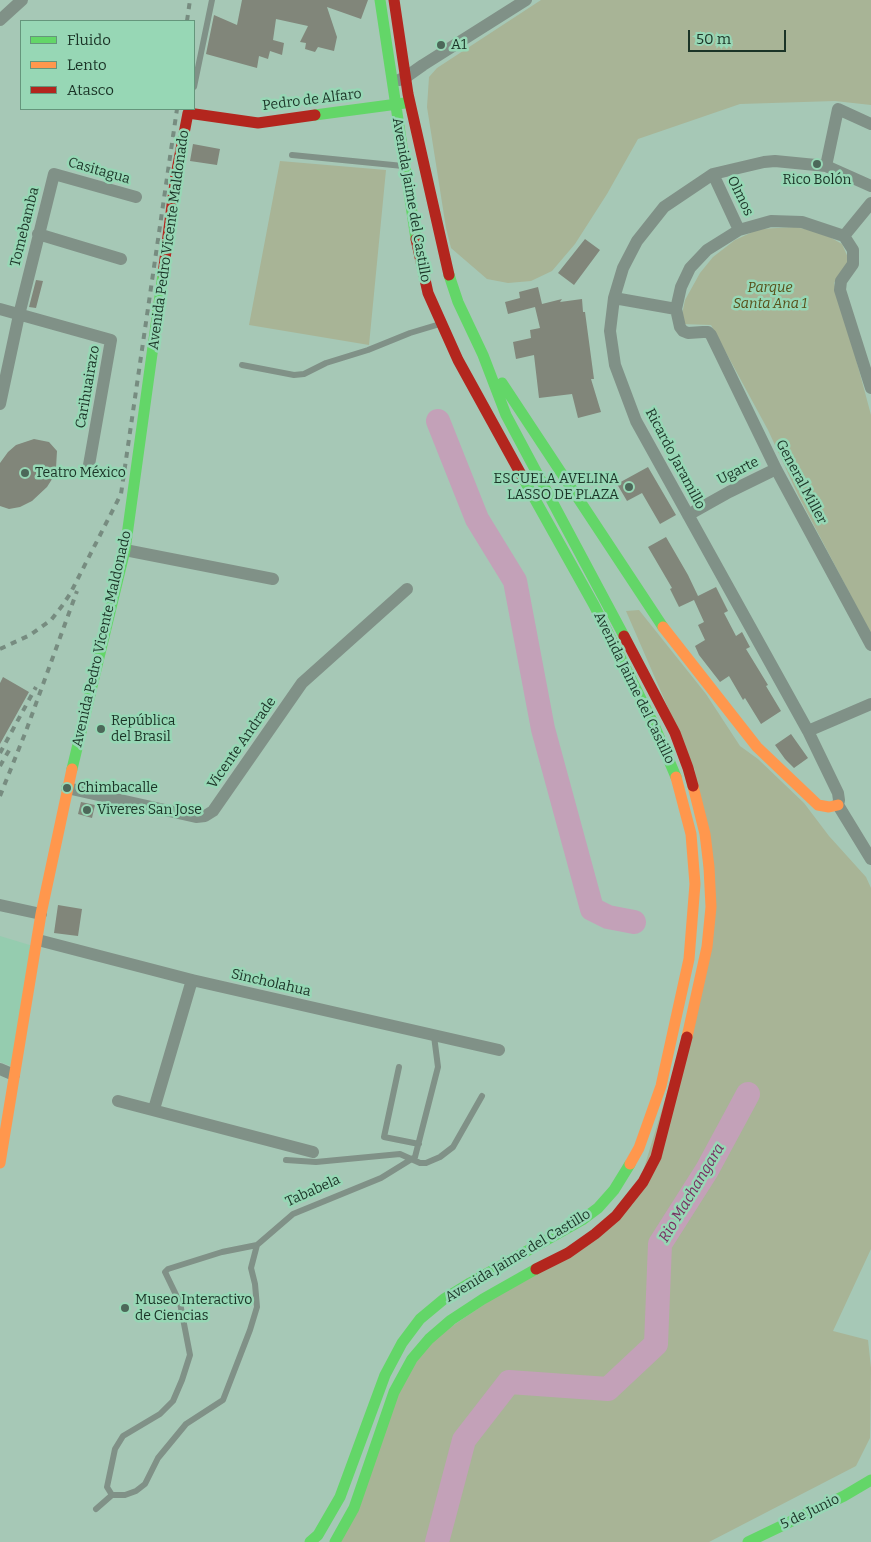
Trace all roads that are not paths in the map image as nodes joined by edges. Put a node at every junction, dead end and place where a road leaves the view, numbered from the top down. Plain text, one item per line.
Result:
1 (22, 0) edge
2 (212, 0) edge
3 (526, 0) edge
4 (395, 1) edge
5 (381, 3) edge
6 (0, 20) edge
7 (406, 77) junction
8 (195, 82) edge
9 (392, 84) junction
10 (410, 102) junction
11 (395, 105) junction
12 (189, 111) edge
13 (871, 124) edge
14 (292, 155) dead end
15 (404, 166) junction
16 (826, 166) junction
17 (54, 174) joint
18 (713, 174) junction
19 (871, 186) edge
20 (136, 197) dead end
21 (871, 203) edge
22 (739, 230) junction
23 (38, 234) junction
24 (844, 236) junction
25 (121, 259) dead end
26 (614, 298) junction
27 (0, 309) edge
28 (676, 310) junction
29 (19, 315) junction
30 (441, 324) junction
31 (483, 355) junction
32 (242, 365) dead end
33 (871, 388) edge
34 (0, 404) edge
35 (89, 465) dead end
36 (776, 469) junction
37 (688, 515) junction
38 (126, 550) junction
39 (273, 579) dead end
40 (407, 589) dead end
41 (871, 645) edge
42 (871, 704) edge
43 (808, 731) junction
44 (67, 788) junction
45 (838, 806) junction
46 (871, 859) edge
47 (0, 904) edge
48 (41, 914) junction
49 (38, 940) junction
50 (192, 980) junction
51 (434, 1036) junction
52 (499, 1050) dead end
53 (399, 1067) dead end
54 (0, 1069) edge
55 (14, 1074) junction
56 (482, 1096) dead end
57 (118, 1101) dead end
58 (154, 1109) junction
59 (419, 1144) junction
60 (313, 1152) dead end
61 (286, 1160) dead end
62 (412, 1160) junction
63 (0, 1163) edge
64 (257, 1245) junction
65 (871, 1480) edge
66 (112, 1495) junction
67 (96, 1509) dead end
68 (310, 1542) edge
69 (335, 1542) edge
70 (748, 1542) edge

1 - 6 street
2 - 8 lane
3 - 7 street
4 - 5 street
4 - 7 main road, Avenida Jaime del Castillo
5 - 9 main road, Avenida Jaime del Castillo
7 - 9 street
7 - 10 main road, Avenida Jaime del Castillo
9 - 11 main road, Avenida Jaime del Castillo
10 - 11 main road, Pedro de Alfaro
10 - 31 main road, Avenida Jaime del Castillo
11 - 12 main road, Pedro de Alfaro
11 - 15 main road, Avenida Jaime del Castillo
12 - 38 main road, Avenida Pedro Vicente Maldonado
13 - 16 street
14 - 15 lane
15 - 30 main road, Avenida Jaime del Castillo
16 - 18 street, Ricardo Jaramillo
16 - 19 street, Ricardo Jaramillo
17 - 20 street, Casitagua
17 - 23 street, Tomebamba
18 - 22 street, Olmos
18 - 26 street, Ricardo Jaramillo
21 - 24 street
22 - 24 street
22 - 28 street
23 - 25 street
23 - 29 street, Tomebamba
24 - 33 street
26 - 28 street
26 - 37 street, Ricardo Jaramillo
27 - 29 street, Carihuairazo
28 - 36 street, General Miller
29 - 34 street, Tomebamba
29 - 35 street, Carihuairazo
30 - 32 lane
30 - 68 main road, Avenida Jaime del Castillo
31 - 45 main road
31 - 69 main road, Avenida Jaime del Castillo
36 - 37 street, Ugarte
36 - 41 street, General Miller
37 - 43 street, Ricardo Jaramillo
38 - 39 street
38 - 44 main road, Avenida Pedro Vicente Maldonado
40 - 44 street, Vicente Andrade
42 - 43 street
43 - 45 street, Ricardo Jaramillo
44 - 48 main road, Avenida Pedro Vicente Maldonado
45 - 46 street, Ricardo Jaramillo
47 - 48 street
48 - 49 main road, Avenida Pedro Vicente Maldonado
49 - 50 street, Sincholahua
49 - 55 main road, Avenida Pedro Vicente Maldonado
50 - 51 street, Sincholahua
50 - 58 street
51 - 52 street, Sincholahua
51 - 59 lane
53 - 59 lane
54 - 55 street
55 - 63 main road, Avenida Pedro Vicente Maldonado
56 - 62 lane
57 - 58 street
58 - 60 street
59 - 62 lane
61 - 62 lane
62 - 64 lane, Tababela
64 - 66 lane
64 - 66 lane
65 - 70 main road, 5 de Junio
66 - 67 lane

